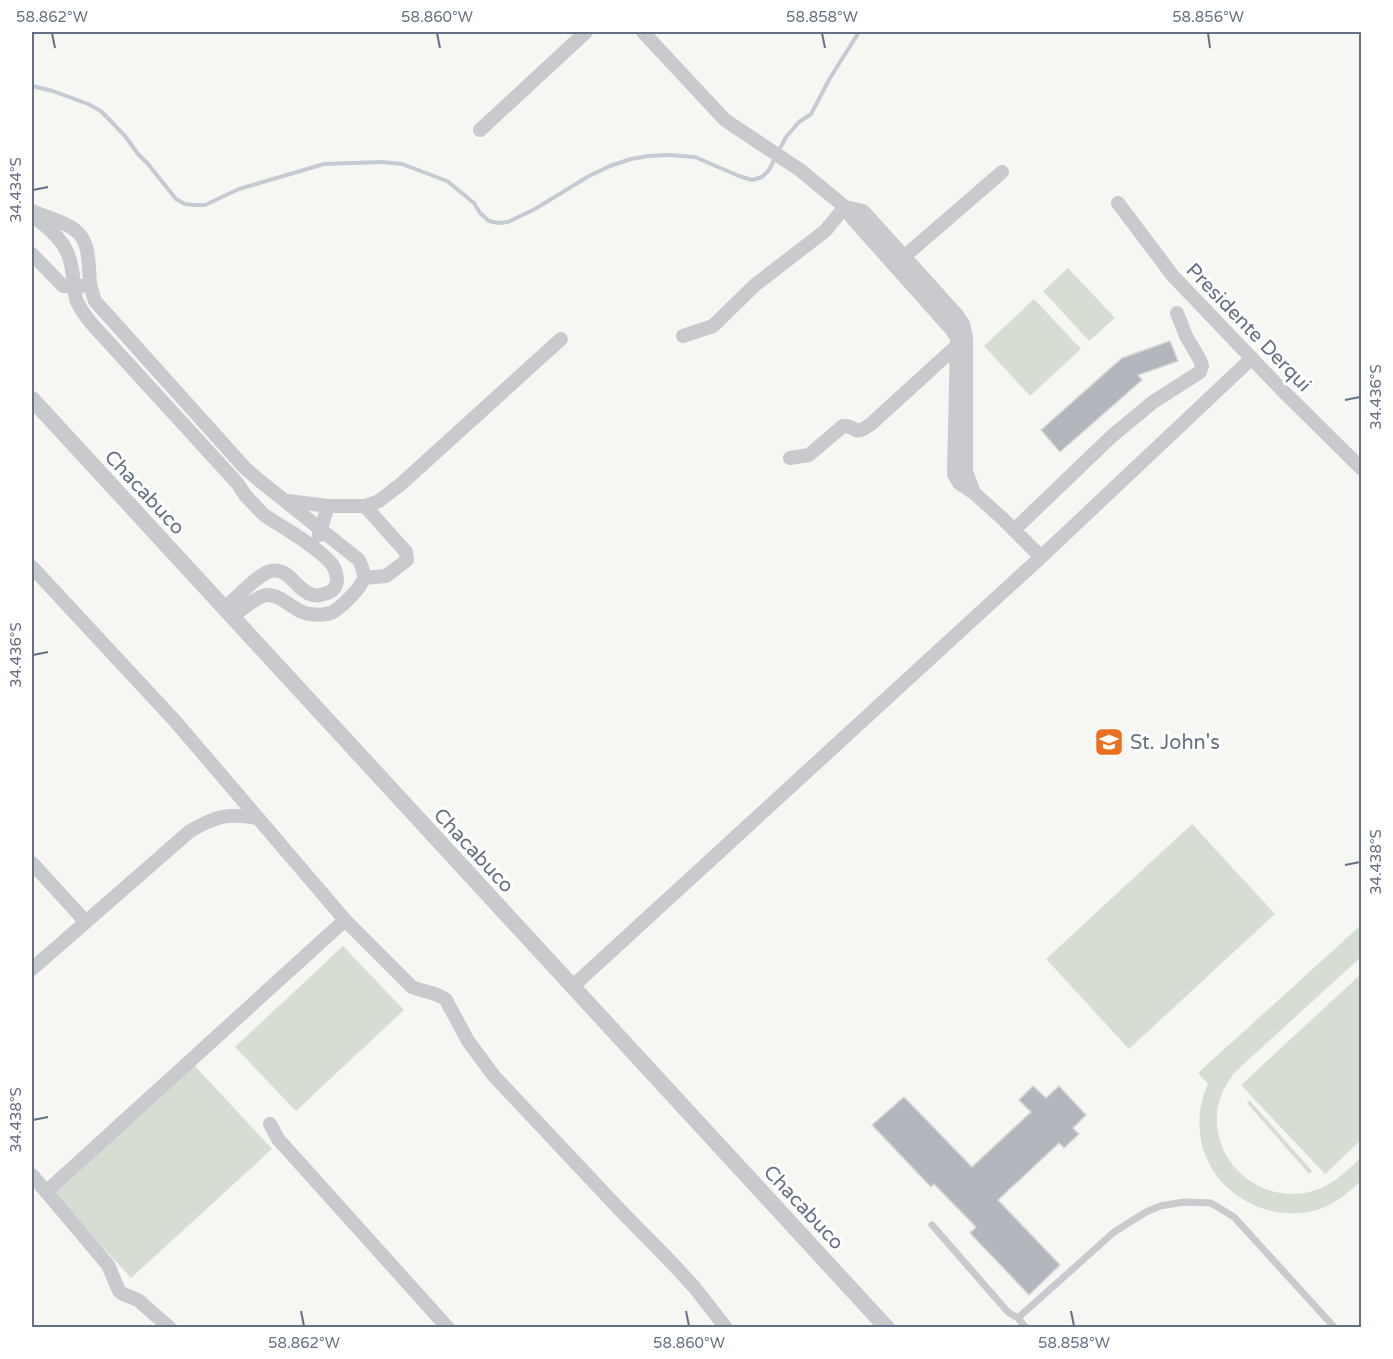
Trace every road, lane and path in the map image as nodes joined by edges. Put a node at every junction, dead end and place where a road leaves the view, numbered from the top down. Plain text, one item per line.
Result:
1 (586, 32) edge
2 (644, 32) edge
3 (480, 130) dead end
4 (1002, 172) dead end
5 (1118, 203) dead end
6 (845, 207) junction
7 (32, 213) edge
8 (32, 254) edge
9 (899, 261) junction
10 (90, 284) junction
11 (75, 287) junction
12 (1177, 313) dead end
13 (682, 336) dead end
14 (561, 339) dead end
15 (962, 341) junction
16 (1251, 358) junction
17 (32, 399) edge
18 (790, 458) dead end
19 (1362, 470) edge
20 (260, 481) junction
21 (245, 495) junction
22 (280, 496) junction
23 (328, 506) junction
24 (365, 506) junction
25 (258, 510) junction
26 (322, 530) junction
27 (1014, 530) junction
28 (313, 548) junction
29 (1041, 557) junction
30 (32, 567) edge
31 (364, 578) junction
32 (228, 613) junction
33 (257, 818) junction
34 (32, 863) edge
35 (345, 920) junction
36 (84, 921) junction
37 (32, 969) edge
38 (572, 987) junction
39 (270, 1124) dead end
40 (32, 1175) edge
41 (46, 1192) junction
42 (932, 1225) dead end
43 (1018, 1318) junction
44 (170, 1328) edge
45 (448, 1328) edge
46 (726, 1328) edge
47 (887, 1328) edge
48 (1026, 1328) edge
49 (1335, 1328) edge

1 - 3 street
2 - 6 street
4 - 9 street
5 - 16 street, Presidente Derqui
6 - 9 street
6 - 13 street
7 - 10 street
7 - 11 street
8 - 11 street
9 - 15 street
10 - 11 street
10 - 20 street
11 - 21 street
12 - 27 street
14 - 24 street
15 - 18 street
15 - 27 street
16 - 19 street, Presidente Derqui
16 - 29 street
17 - 32 street, Chacabuco
20 - 21 street
20 - 22 street
21 - 25 street
22 - 23 street
22 - 25 street
22 - 26 street
23 - 24 street
23 - 26 street
24 - 31 street
25 - 28 street
26 - 28 street
26 - 31 street
27 - 29 street
28 - 32 street
29 - 38 street
30 - 33 street
31 - 32 street
32 - 38 street, Chacabuco
33 - 35 street
33 - 36 street
34 - 36 street
35 - 41 street
35 - 46 street
36 - 37 street
38 - 47 street, Chacabuco
39 - 45 street
40 - 41 street
41 - 44 street
42 - 43 lane
43 - 48 lane
43 - 49 lane

